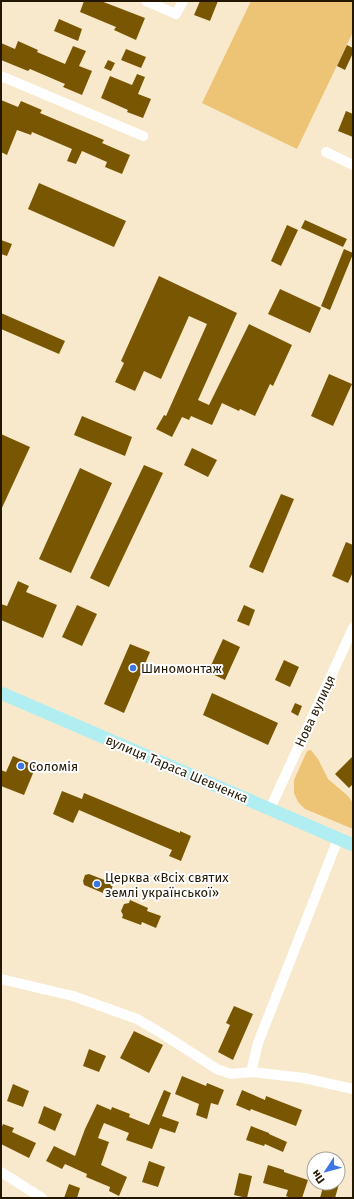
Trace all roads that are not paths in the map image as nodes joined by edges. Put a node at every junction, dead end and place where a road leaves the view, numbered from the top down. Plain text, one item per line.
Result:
1 (146, 1) edge
2 (183, 1) edge
3 (1, 76) edge
4 (143, 136) dead end
5 (326, 152) dead end
6 (353, 165) edge
7 (353, 628) edge
8 (1, 693) edge
9 (270, 809) junction
10 (338, 839) junction
11 (353, 845) edge
12 (1, 979) edge
13 (250, 1072) junction
14 (353, 1089) edge
15 (1, 1172) edge
16 (42, 1198) edge

1 - 2 street
3 - 4 street
5 - 6 street
7 - 9 street, Нова вулиця
8 - 9 main road, вулиця Тараса Шевченка
9 - 10 main road, вулиця Тараса Шевченка
10 - 11 main road, вулиця Тараса Шевченка
10 - 13 street
12 - 13 street
13 - 14 street
15 - 16 street

